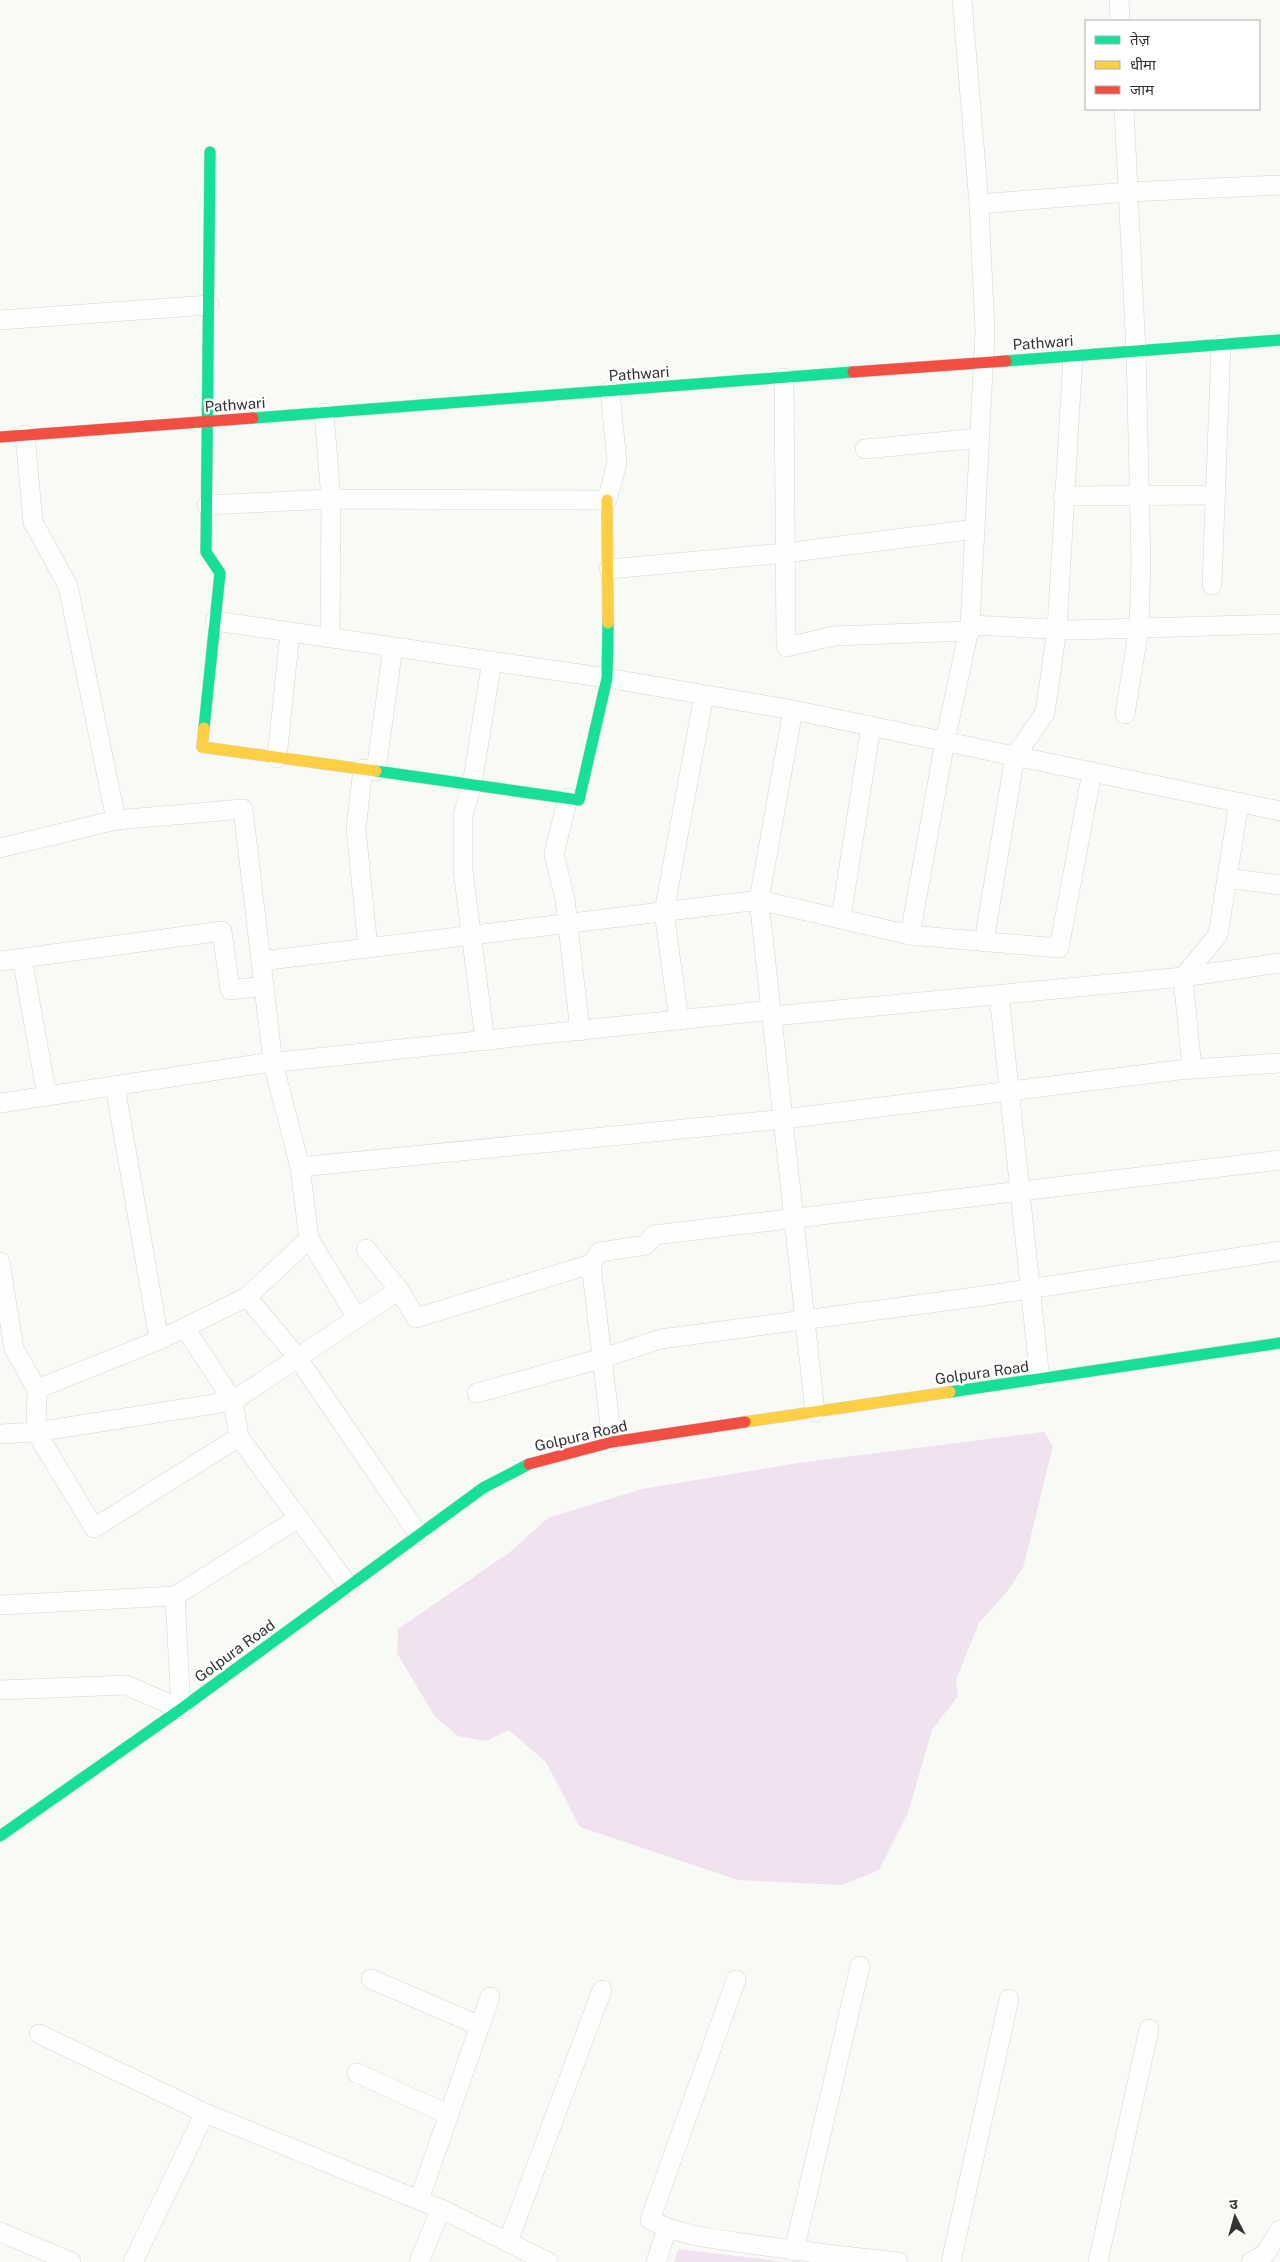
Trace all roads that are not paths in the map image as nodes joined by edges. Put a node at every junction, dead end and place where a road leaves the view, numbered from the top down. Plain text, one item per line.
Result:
1 (962, 0) edge
2 (1119, 0) edge
3 (1120, 20) edge
4 (1124, 110) edge
5 (210, 152) dead end
6 (1280, 184) edge
7 (1128, 192) junction
8 (979, 204) junction
9 (209, 305) junction
10 (0, 320) edge
11 (1280, 340) edge
12 (1221, 345) junction
13 (1136, 351) junction
14 (1072, 356) junction
15 (984, 363) junction
16 (784, 378) junction
17 (610, 392) junction
18 (324, 413) junction
19 (208, 422) junction
20 (25, 435) junction
21 (0, 437) edge
22 (980, 438) junction
23 (864, 449) dead end
24 (1139, 494) junction
25 (1216, 495) junction
26 (1064, 496) junction
27 (331, 498) junction
28 (606, 500) junction
29 (207, 505) junction
30 (975, 529) junction
31 (785, 553) junction
32 (609, 568) junction
33 (1212, 585) dead end
34 (215, 621) junction
35 (1280, 624) edge
36 (970, 628) junction
37 (1139, 628) junction
38 (1057, 629) junction
39 (290, 632) junction
40 (330, 638) junction
41 (393, 647) junction
42 (492, 661) junction
43 (607, 678) junction
44 (704, 695) junction
45 (793, 710) junction
46 (1125, 714) dead end
47 (871, 726) junction
48 (945, 741) junction
49 (1016, 756) junction
50 (276, 758) junction
51 (369, 770) junction
52 (1092, 772) junction
53 (472, 785) junction
54 (568, 798) junction
55 (1239, 802) junction
56 (1280, 811) edge
57 (116, 820) junction
58 (0, 848) edge
59 (1227, 878) junction
60 (1280, 885) edge
61 (759, 900) junction
62 (664, 912) junction
63 (841, 918) junction
64 (568, 925) junction
65 (471, 934) junction
66 (910, 935) junction
67 (984, 942) junction
68 (368, 948) junction
69 (22, 958) junction
70 (0, 961) edge
71 (261, 961) junction
72 (1280, 963) edge
73 (1183, 977) junction
74 (264, 986) junction
75 (999, 994) junction
76 (772, 1013) junction
77 (679, 1020) junction
78 (580, 1031) junction
79 (485, 1041) junction
80 (273, 1063) junction
81 (1280, 1063) edge
82 (1192, 1069) junction
83 (115, 1086) junction
84 (1010, 1091) junction
85 (47, 1096) junction
86 (0, 1103) edge
87 (784, 1119) junction
88 (1280, 1160) edge
89 (300, 1167) junction
90 (1020, 1190) junction
91 (794, 1218) junction
92 (309, 1239) junction
93 (366, 1249) dead end
94 (1280, 1251) edge
95 (0, 1262) edge
96 (591, 1264) junction
97 (1030, 1287) junction
98 (399, 1290) junction
99 (247, 1297) junction
100 (357, 1318) junction
101 (805, 1320) junction
102 (185, 1328) junction
103 (159, 1340) junction
104 (1280, 1343) edge
105 (7, 1350) edge
106 (297, 1357) junction
107 (602, 1358) junction
108 (1040, 1380) junction
109 (37, 1389) junction
110 (478, 1393) dead end
111 (233, 1401) junction
112 (815, 1412) junction
113 (36, 1432) junction
114 (0, 1434) edge
115 (239, 1436) junction
116 (612, 1442) junction
117 (299, 1518) junction
118 (419, 1535) junction
119 (349, 1587) junction
120 (175, 1596) junction
121 (0, 1604) edge
122 (0, 1690) edge
123 (181, 1709) junction
124 (0, 1836) edge
125 (860, 1966) dead end
126 (371, 1979) dead end
127 (736, 1980) dead end
128 (602, 1990) dead end
129 (490, 1998) dead end
130 (1009, 1999) dead end
131 (480, 2026) junction
132 (1149, 2029) dead end
133 (39, 2034) dead end
134 (357, 2074) dead end
135 (205, 2113) junction
136 (449, 2115) junction
137 (419, 2200) junction
138 (441, 2209) junction
139 (668, 2229) junction
140 (1280, 2230) edge
141 (0, 2232) edge
142 (508, 2242) junction
143 (794, 2251) junction
144 (540, 2260) edge
145 (71, 2262) edge
146 (133, 2262) edge
147 (419, 2262) edge
148 (656, 2262) edge
149 (898, 2262) edge
150 (951, 2262) edge
151 (1098, 2262) edge
152 (1251, 2262) edge

1 - 8 street
2 - 3 street
4 - 7 street
5 - 9 street
6 - 7 street
7 - 8 street
7 - 13 street
8 - 15 street
9 - 10 street
9 - 19 street
11 - 12 street, Pathwari
12 - 13 street, Pathwari
12 - 25 street
13 - 14 street, Pathwari
13 - 24 street
14 - 15 street, Pathwari
14 - 26 street
15 - 16 street, Pathwari
15 - 22 street
16 - 17 street, Pathwari
16 - 31 street
17 - 18 street, Pathwari
17 - 28 street
18 - 19 street, Pathwari
18 - 27 street
19 - 20 street, Pathwari
19 - 29 street
20 - 21 street, Pathwari
20 - 57 street
22 - 23 street
22 - 30 street
24 - 25 street
24 - 26 street
24 - 37 street
25 - 33 street
26 - 38 street
27 - 28 street
27 - 29 street
27 - 40 street
28 - 32 street
29 - 34 street
30 - 31 street
30 - 36 street
31 - 32 street
31 - 36 street
32 - 43 street
34 - 39 street
34 - 50 street
35 - 37 street
36 - 38 street
36 - 48 street
37 - 38 street
37 - 46 street
38 - 49 street
39 - 40 street
39 - 50 street
40 - 41 street
41 - 42 street
41 - 51 street
42 - 43 street
42 - 53 street
43 - 44 street
43 - 54 street
44 - 45 street
44 - 62 street
45 - 47 street
45 - 61 street
47 - 48 street
47 - 63 street
48 - 49 street
48 - 66 street
49 - 52 street
49 - 67 street
50 - 51 street
51 - 53 street
51 - 68 street
52 - 55 street
52 - 67 street
53 - 54 street
53 - 65 street
54 - 64 street
55 - 56 street
55 - 59 street
57 - 58 street
57 - 71 street
59 - 60 street
59 - 73 street
61 - 62 street
61 - 63 street
61 - 76 street
62 - 64 street
62 - 77 street
63 - 66 street
64 - 65 street
64 - 78 street
65 - 68 street
65 - 79 street
66 - 67 street
68 - 71 street
69 - 70 street
69 - 74 street
69 - 85 street
71 - 74 street
72 - 73 street
73 - 75 street
73 - 82 street
74 - 80 street
75 - 76 street
75 - 84 street
76 - 77 street
76 - 87 street
77 - 78 street
78 - 79 street
79 - 80 street
80 - 83 street
80 - 89 street
81 - 82 street
82 - 84 street
83 - 85 street
83 - 103 street
84 - 87 street
84 - 90 street
85 - 86 street
87 - 89 street
87 - 91 street
88 - 90 street
89 - 92 street
90 - 91 street
90 - 97 street
91 - 96 street
91 - 101 street
92 - 99 street
92 - 100 street
93 - 98 street
94 - 97 street
95 - 105 street
96 - 98 street
96 - 107 street
97 - 101 street
97 - 108 street
98 - 100 street
99 - 102 street
99 - 106 street
100 - 106 street
101 - 107 street
101 - 112 street
102 - 103 street
102 - 111 street
103 - 109 street
104 - 108 street, Golpura Road
105 - 109 street
106 - 111 street
106 - 118 street
107 - 110 street
107 - 116 street
108 - 112 street, Golpura Road
109 - 113 street
111 - 113 street
111 - 115 street
112 - 116 street, Golpura Road
113 - 114 street
113 - 115 street
115 - 117 street
116 - 118 street, Golpura Road
117 - 119 street
117 - 120 street
118 - 119 street, Golpura Road
119 - 123 street, Golpura Road
120 - 121 street
120 - 123 street
122 - 123 street
123 - 124 street, Golpura Road
125 - 143 street
126 - 131 street
127 - 139 street
128 - 142 street
129 - 131 street
130 - 150 street
131 - 136 street
132 - 151 street
133 - 135 street
134 - 136 street
135 - 137 street
135 - 146 street
136 - 137 street
137 - 138 street
138 - 142 street
138 - 147 street
139 - 143 street
139 - 148 street
140 - 152 street
141 - 145 street
142 - 144 street
143 - 149 street

